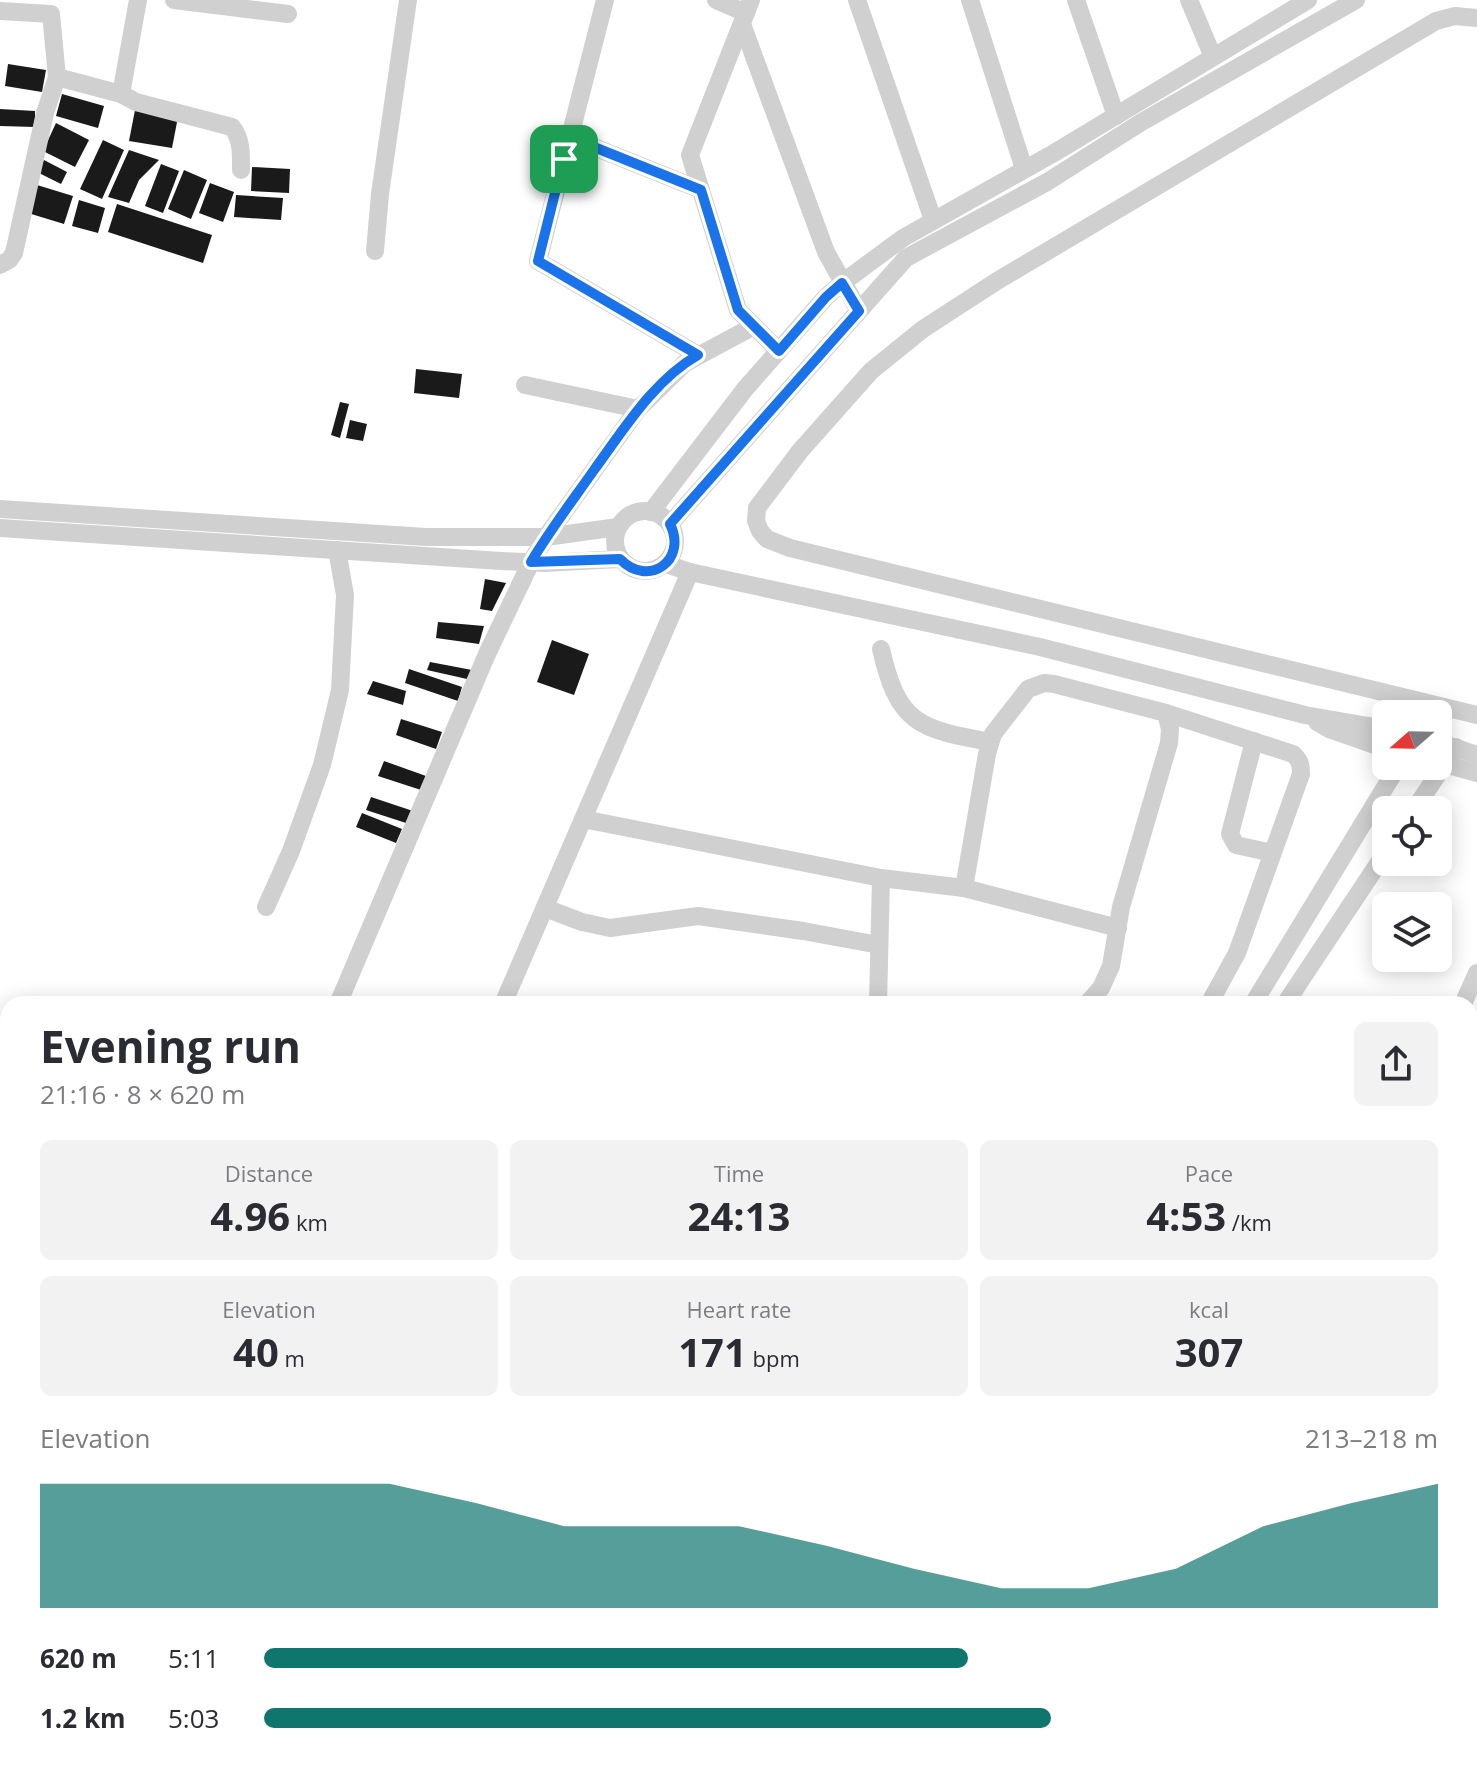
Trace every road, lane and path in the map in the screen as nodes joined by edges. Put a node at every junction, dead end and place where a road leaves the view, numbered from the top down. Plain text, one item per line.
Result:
1 (138, 0) edge
2 (174, 0) edge
3 (408, 0) edge
4 (605, 0) edge
5 (716, 0) edge
6 (857, 0) edge
7 (970, 0) edge
8 (1076, 0) edge
9 (1189, 0) edge
10 (1356, 0) edge
11 (1304, 1) edge
12 (0, 11) edge
13 (746, 12) edge
14 (288, 14) dead end
15 (1477, 18) edge
16 (1213, 57) junction
17 (57, 77) junction
18 (121, 94) junction
19 (1140, 112) junction
20 (1116, 116) junction
21 (569, 137) junction
22 (1024, 169) junction
23 (241, 170) dead end
24 (701, 190) junction
25 (933, 220) junction
26 (375, 251) dead end
27 (0, 265) edge
28 (842, 283) junction
29 (859, 311) junction
30 (754, 326) junction
31 (779, 351) junction
32 (698, 355) junction
33 (525, 385) dead end
34 (638, 409) junction
35 (0, 509) edge
36 (651, 512) junction
37 (670, 524) junction
38 (618, 527) junction
39 (0, 528) edge
40 (546, 537) junction
41 (337, 550) junction
42 (620, 559) junction
43 (531, 562) junction
44 (666, 564) junction
45 (690, 572) junction
46 (881, 649) dead end
47 (1166, 713) junction
48 (1305, 715) junction
49 (1477, 715) edge
50 (1372, 727) edge
51 (1254, 741) junction
52 (990, 742) junction
53 (1372, 744) edge
54 (1452, 753) edge
55 (1477, 755) edge
56 (1452, 758) edge
57 (1477, 773) edge
58 (1389, 780) edge
59 (583, 819) junction
60 (1272, 853) junction
61 (1372, 873) edge
62 (881, 878) junction
63 (964, 888) junction
64 (266, 907) dead end
65 (545, 908) junction
66 (1118, 928) junction
67 (879, 945) junction
68 (1477, 973) edge
69 (341, 996) edge
70 (506, 996) edge
71 (878, 996) edge
72 (1094, 996) edge
73 (1213, 996) edge
74 (1258, 996) edge
75 (1290, 996) edge
76 (1467, 996) edge

1 - 18 street
2 - 14 street
3 - 26 street
4 - 21 street
5 - 13 street
6 - 25 street
7 - 22 street
8 - 20 street
9 - 16 street
10 - 19 street
11 - 16 street
12 - 17 street
13 - 24 street
13 - 28 street
15 - 49 street
16 - 19 street
17 - 18 street
17 - 27 street
18 - 23 street
19 - 20 street
19 - 29 street
20 - 22 street
21 - 24 street
21 - 32 street
22 - 25 street
24 - 30 street
25 - 28 street
28 - 29 street
28 - 31 street
29 - 37 street
30 - 31 street
30 - 32 street
31 - 36 street
32 - 34 street
33 - 34 street
34 - 40 street
35 - 40 street
36 - 37 street
36 - 38 street
37 - 44 street
38 - 40 street
38 - 42 street
39 - 41 street
40 - 43 street
41 - 43 street
41 - 64 street
42 - 43 street
42 - 44 street
43 - 69 street
44 - 45 street
45 - 48 street
45 - 59 street
46 - 52 street
47 - 51 street
47 - 52 street
47 - 66 street
48 - 50 street
48 - 53 street
51 - 60 street
51 - 60 street
52 - 63 street
54 - 55 street
56 - 57 street
58 - 74 street
59 - 62 street
59 - 65 street
60 - 73 street
61 - 75 street
62 - 63 street
62 - 67 street
63 - 66 street
65 - 67 street
65 - 70 street
66 - 72 street
67 - 71 street
68 - 76 street

